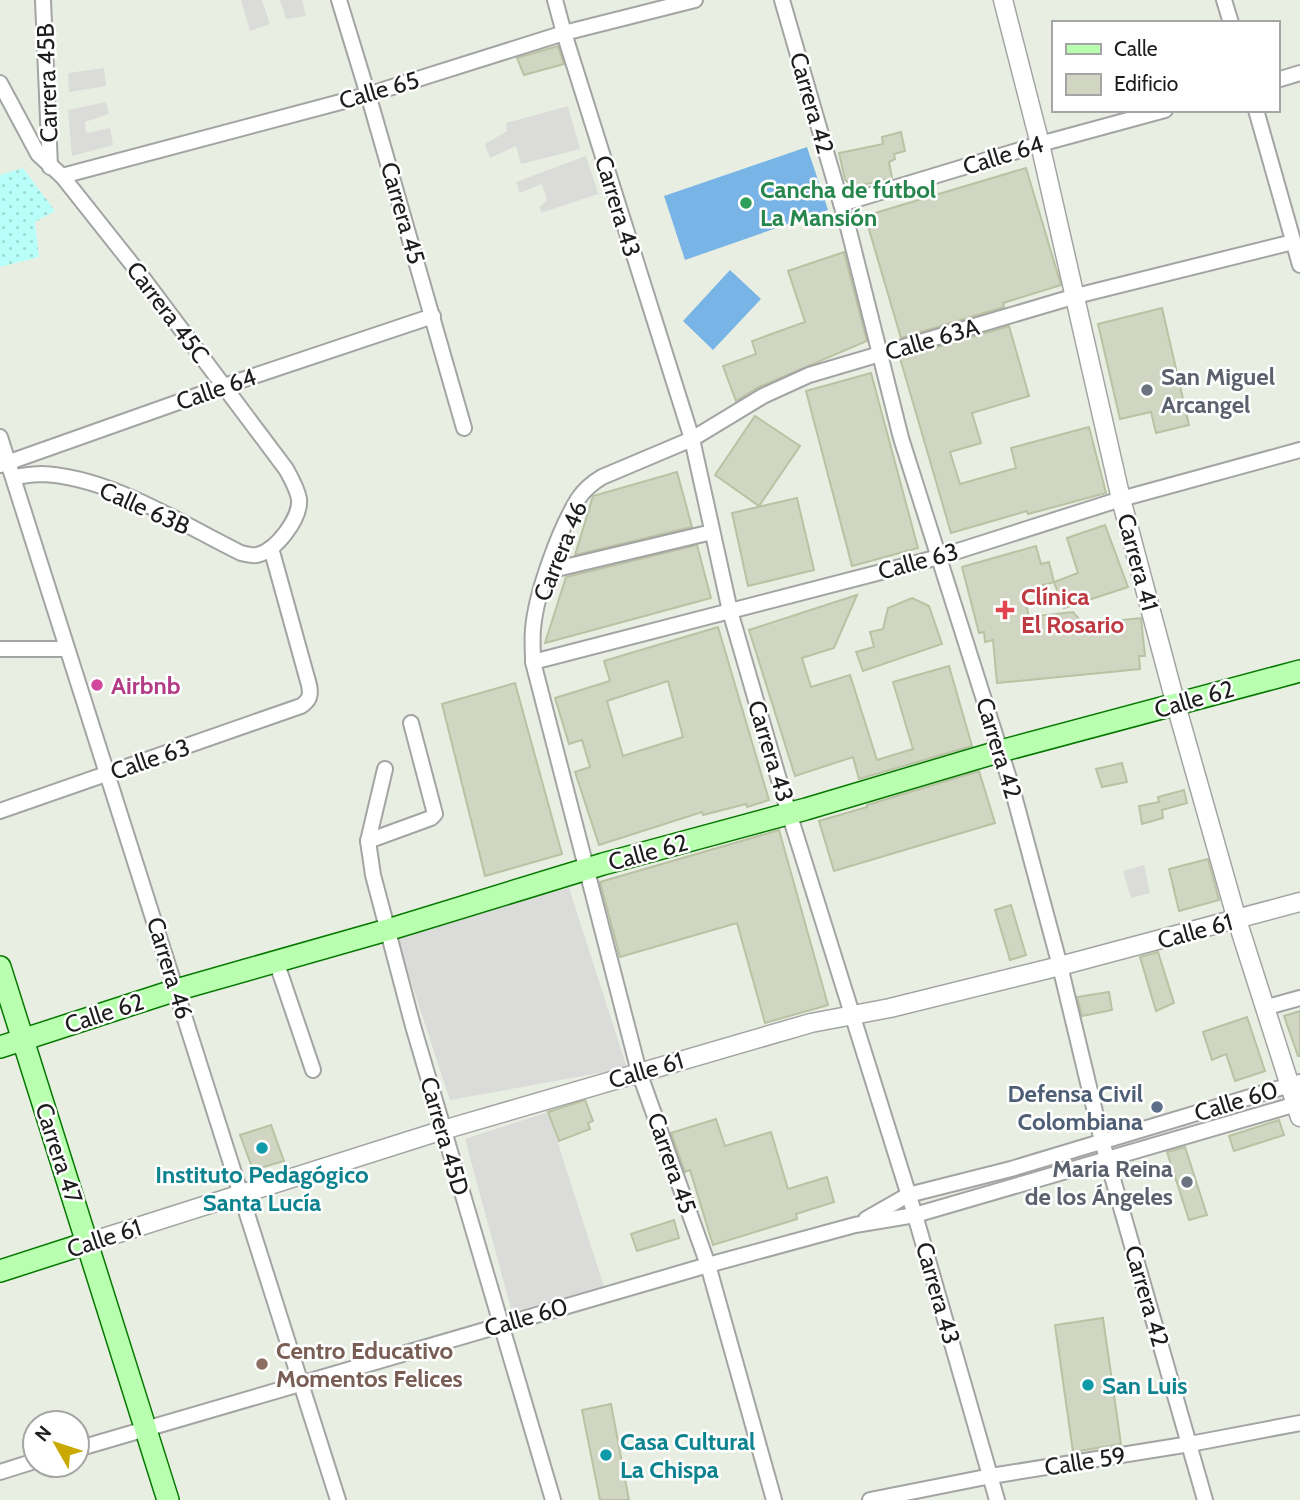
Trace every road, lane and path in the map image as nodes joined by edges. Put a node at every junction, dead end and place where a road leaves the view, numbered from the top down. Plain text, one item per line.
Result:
1 (43, 0) edge
2 (339, 0) edge
3 (555, 0) edge
4 (695, 0) edge
5 (782, 0) edge
6 (1003, 0) edge
7 (1224, 0) edge
8 (1230, 21) edge
9 (564, 33) junction
10 (1300, 73) edge
11 (1279, 79) edge
12 (0, 83) edge
13 (367, 95) junction
14 (1158, 112) edge
15 (1257, 112) edge
16 (1040, 144) junction
17 (50, 167) junction
18 (62, 176) junction
19 (841, 204) junction
20 (1293, 242) junction
21 (1300, 264) edge
22 (1076, 296) junction
23 (433, 316) junction
24 (880, 354) junction
25 (223, 386) junction
26 (464, 428) dead end
27 (0, 437) edge
28 (692, 439) junction
29 (1300, 450) edge
30 (4, 463) edge
31 (14, 477) junction
32 (590, 485) joint
33 (1121, 499) junction
34 (712, 532) junction
35 (271, 548) junction
36 (939, 557) junction
37 (548, 571) junction
38 (730, 611) junction
39 (0, 649) edge
40 (67, 649) junction
41 (533, 662) junction
42 (1300, 671) edge
43 (1175, 705) junction
44 (411, 723) dead end
45 (1001, 751) junction
46 (385, 769) dead end
47 (108, 774) junction
48 (0, 811) edge
49 (790, 813) junction
50 (368, 841) junction
51 (588, 869) junction
52 (1300, 902) edge
53 (1237, 919) junction
54 (387, 930) junction
55 (276, 961) junction
56 (1060, 966) junction
57 (0, 967) edge
58 (176, 990) junction
59 (1300, 998) edge
60 (1264, 1008) junction
61 (853, 1016) junction
62 (23, 1040) junction
63 (0, 1047) edge
64 (313, 1070) dead end
65 (639, 1072) junction
66 (1294, 1083) edge
67 (1299, 1108) edge
68 (443, 1130) junction
69 (1102, 1141) junction
70 (1107, 1157) junction
71 (241, 1193) junction
72 (908, 1195) junction
73 (915, 1215) junction
74 (855, 1225) junction
75 (88, 1243) junction
76 (708, 1265) junction
77 (0, 1271) edge
78 (499, 1325) junction
79 (301, 1383) junction
80 (1300, 1423) edge
81 (145, 1429) junction
82 (1190, 1444) junction
83 (91, 1445) edge
84 (21, 1465) edge
85 (0, 1472) edge
86 (991, 1476) junction
87 (168, 1500) edge
88 (338, 1500) edge
89 (553, 1500) edge
90 (774, 1500) edge
91 (870, 1500) edge
92 (997, 1500) edge
93 (1205, 1500) edge

1 - 17 street, Carrera 45B
2 - 13 street, Carrera 45
3 - 9 street, Carrera 43
4 - 9 street, Calle 65
5 - 19 street, Carrera 42
6 - 16 street, Carrera 41
7 - 8 street
9 - 13 street, Calle 65
9 - 28 street, Carrera 43
10 - 11 street
12 - 17 street, Carrera 45C
13 - 18 street, Calle 65
13 - 23 street, Carrera 45
14 - 16 street, Calle 64
15 - 20 street
16 - 19 street, Calle 64
16 - 22 street, Carrera 41
17 - 18 street, Carrera 45C
18 - 25 street, Carrera 45C
19 - 24 street, Carrera 42
20 - 21 street
20 - 22 street, Calle 63A
22 - 24 street, Calle 63A
22 - 33 street, Carrera 41
23 - 25 street, Calle 64
23 - 26 street, Carrera 45
24 - 28 street, Calle 63A
24 - 36 street, Carrera 42
25 - 30 street, Calle 64
25 - 35 street, Carrera 45C
27 - 30 street, Carrera 46
28 - 32 street, Calle 63A
28 - 34 street, Carrera 43
29 - 33 street, Calle 63
30 - 31 street, Carrera 46
31 - 35 street, Calle 63B
31 - 40 street, Carrera 46
32 - 37 street, Carrera 46
33 - 36 street, Calle 63
33 - 43 street, Carrera 41
34 - 37 street
34 - 38 street, Carrera 43
35 - 47 street, Calle 63
36 - 38 street, Calle 63
36 - 45 street, Carrera 42
37 - 41 street, Carrera 46
38 - 41 street, Calle 63
38 - 49 street, Carrera 43
39 - 40 street
40 - 47 street, Carrera 46
41 - 51 street, Carrera 45
42 - 43 main road, Calle 62
43 - 45 main road, Calle 62
43 - 53 street, Carrera 41
44 - 50 street
45 - 49 main road, Calle 62
45 - 56 street, Carrera 42
46 - 50 street, Carrera 45D
47 - 48 street, Calle 63
47 - 58 street, Carrera 46
49 - 51 main road, Calle 62
49 - 61 street, Carrera 43
50 - 54 street, Carrera 45D
51 - 54 main road, Calle 62
51 - 65 street, Carrera 45
52 - 53 street, Calle 61
53 - 56 street, Calle 61
53 - 60 street, Carrera 41
54 - 55 main road, Calle 62
54 - 68 street, Carrera 45D
55 - 58 main road, Calle 62
55 - 64 street
56 - 61 street, Calle 61
56 - 69 street, Carrera 42
57 - 62 main road, Carrera 47
58 - 62 main road, Calle 62
58 - 71 street, Carrera 46
59 - 60 street
60 - 66 street, Carrera 41
61 - 65 street, Calle 61
61 - 72 street, Carrera 43
62 - 63 main road, Calle 62
62 - 75 main road, Carrera 47
65 - 68 street, Calle 61
65 - 76 street, Carrera 45
66 - 67 street, Carrera 41
66 - 69 street, Calle 60
67 - 70 street, Calle 60
68 - 71 street, Calle 61
68 - 78 street, Carrera 45D
69 - 70 street, Carrera 42
69 - 72 street, Calle 60
70 - 73 street, Calle 60
70 - 82 street, Carrera 42
71 - 75 street, Calle 61
71 - 79 street, Carrera 46
72 - 73 street, Carrera 43
72 - 74 street, Calle 60
73 - 74 street, Calle 60
73 - 86 street, Carrera 43
74 - 76 street, Calle 60
75 - 77 main road, Calle 61
75 - 81 main road, Carrera 47
76 - 78 street, Calle 60
76 - 90 street, Carrera 45
78 - 79 street, Calle 60
78 - 89 street, Carrera 45D
79 - 81 street, Calle 60
79 - 88 street, Carrera 46
80 - 82 street, Calle 59
81 - 83 street, Calle 60
81 - 87 main road, Carrera 47
82 - 86 street, Calle 59
82 - 93 street, Carrera 42
84 - 85 street
86 - 91 street, Calle 59
86 - 92 street, Carrera 43

